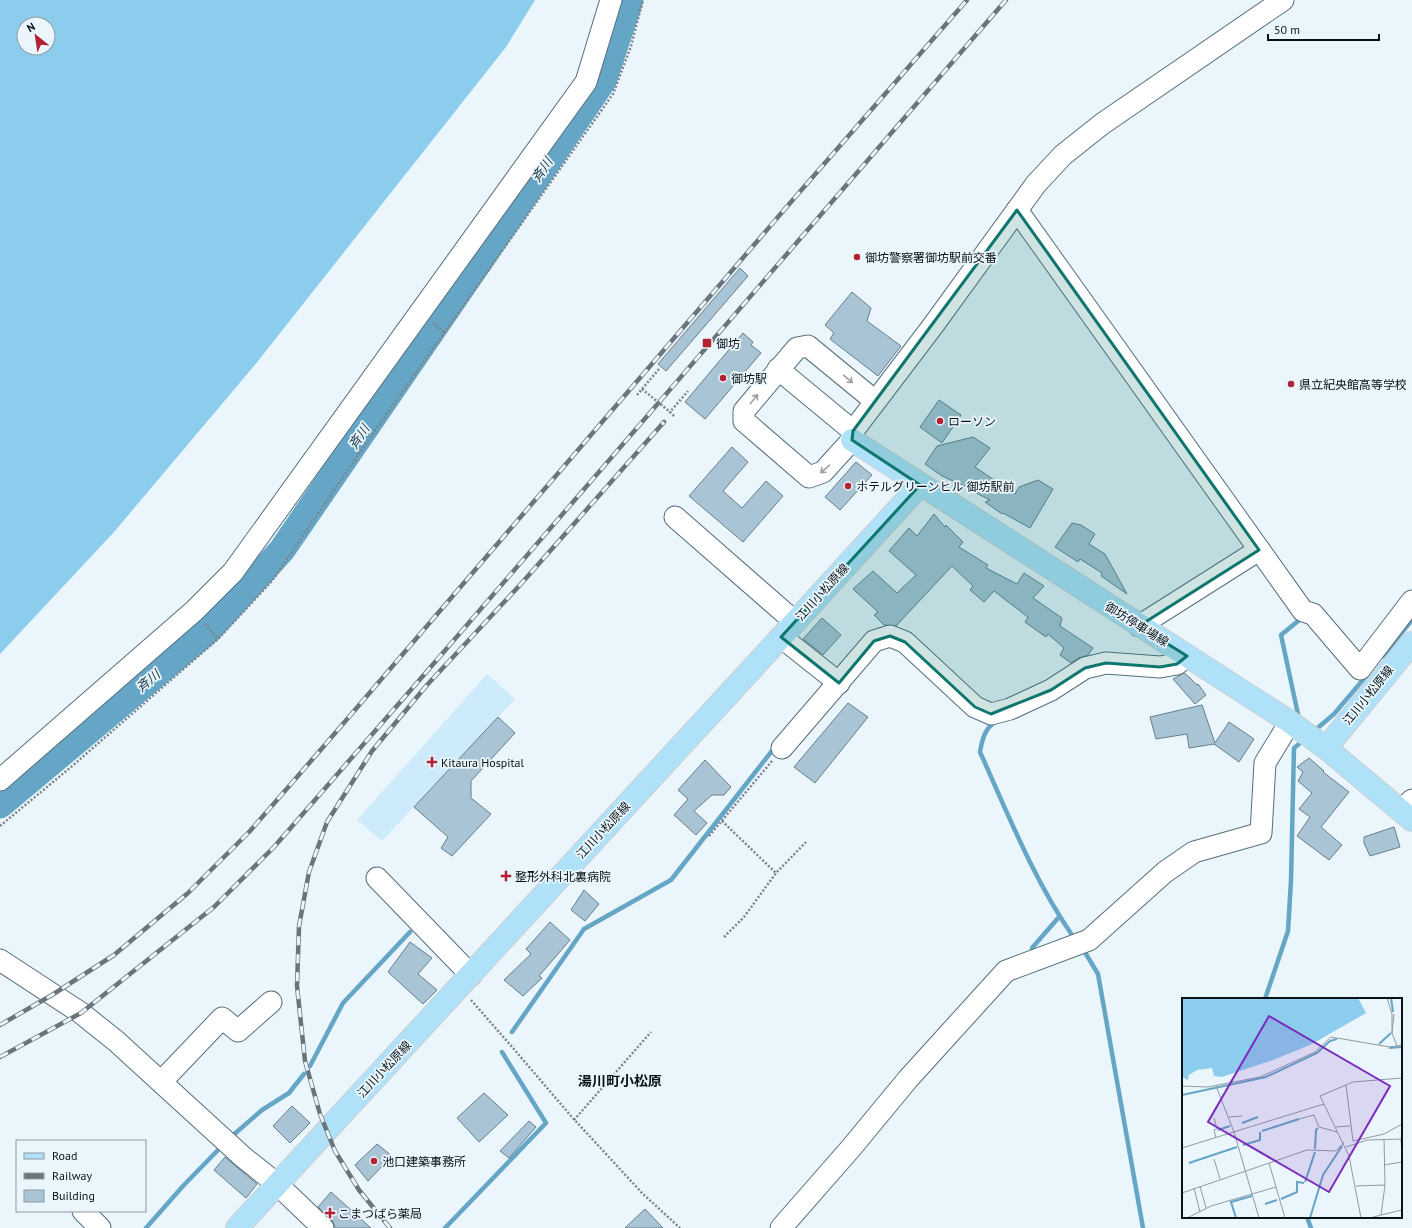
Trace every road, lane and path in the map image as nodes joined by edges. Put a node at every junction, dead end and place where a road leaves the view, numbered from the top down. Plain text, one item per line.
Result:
1 (611, 0) edge
2 (643, 0) edge
3 (1283, 0) edge
4 (1017, 210) junction
5 (660, 369) dead end
6 (778, 370) junction
7 (642, 389) junction
8 (688, 391) dead end
9 (637, 395) dead end
10 (875, 402) junction
11 (670, 412) junction
12 (674, 416) dead end
13 (853, 436) junction
14 (920, 485) junction
15 (675, 517) dead end
16 (1259, 550) junction
17 (1412, 601) edge
18 (205, 624) dead end
19 (1139, 626) junction
20 (788, 630) junction
21 (218, 639) junction
22 (1412, 643) edge
23 (1187, 656) junction
24 (839, 683) junction
25 (1290, 722) junction
26 (782, 748) joint
27 (1326, 748) junction
28 (0, 780) edge
29 (1408, 810) edge
30 (722, 821) junction
31 (0, 826) edge
32 (709, 836) dead end
33 (806, 842) dead end
34 (776, 873) junction
35 (377, 878) dead end
36 (724, 937) dead end
37 (0, 960) edge
38 (465, 981) junction
39 (271, 1002) dead end
40 (651, 1032) dead end
41 (161, 1082) junction
42 (574, 1120) junction
43 (277, 1184) junction
44 (84, 1212) edge
45 (100, 1228) edge
46 (237, 1228) edge
47 (323, 1228) edge
48 (680, 1228) edge
49 (781, 1228) edge

1 - 28 street
2 - 21 path
3 - 4 street
4 - 10 street
4 - 16 street
5 - 7 path
6 -> 10 street
6 - 13 street
13 -> 6 street
7 - 9 path
7 - 11 path, bridge
8 - 11 path
10 - 13 street
11 - 12 path, bridge
13 - 14 main road, 御坊停車場線
14 - 19 main road, 御坊停車場線
14 - 20 main road, 江川小松原線
15 - 20 street
16 - 17 street
16 - 19 street
18 - 21 path
19 - 23 main road, 御坊停車場線
20 - 24 street
20 - 38 main road, 江川小松原線
21 - 31 path
22 - 27 main road, 江川小松原線
23 - 24 street
23 - 25 main road, 御坊停車場線
24 - 26 street
25 - 27 main road, 御坊停車場線
25 - 49 street
26 - 30 path
27 - 29 main road, 御坊停車場線
30 - 32 path
30 - 34 path
33 - 34 path
34 - 36 path
35 - 38 street
37 - 41 street
38 - 42 path
38 - 43 main road, 江川小松原線
39 - 41 street
40 - 42 path
41 - 43 street
42 - 48 path
43 - 46 main road, 江川小松原線
43 - 47 street
44 - 45 street

